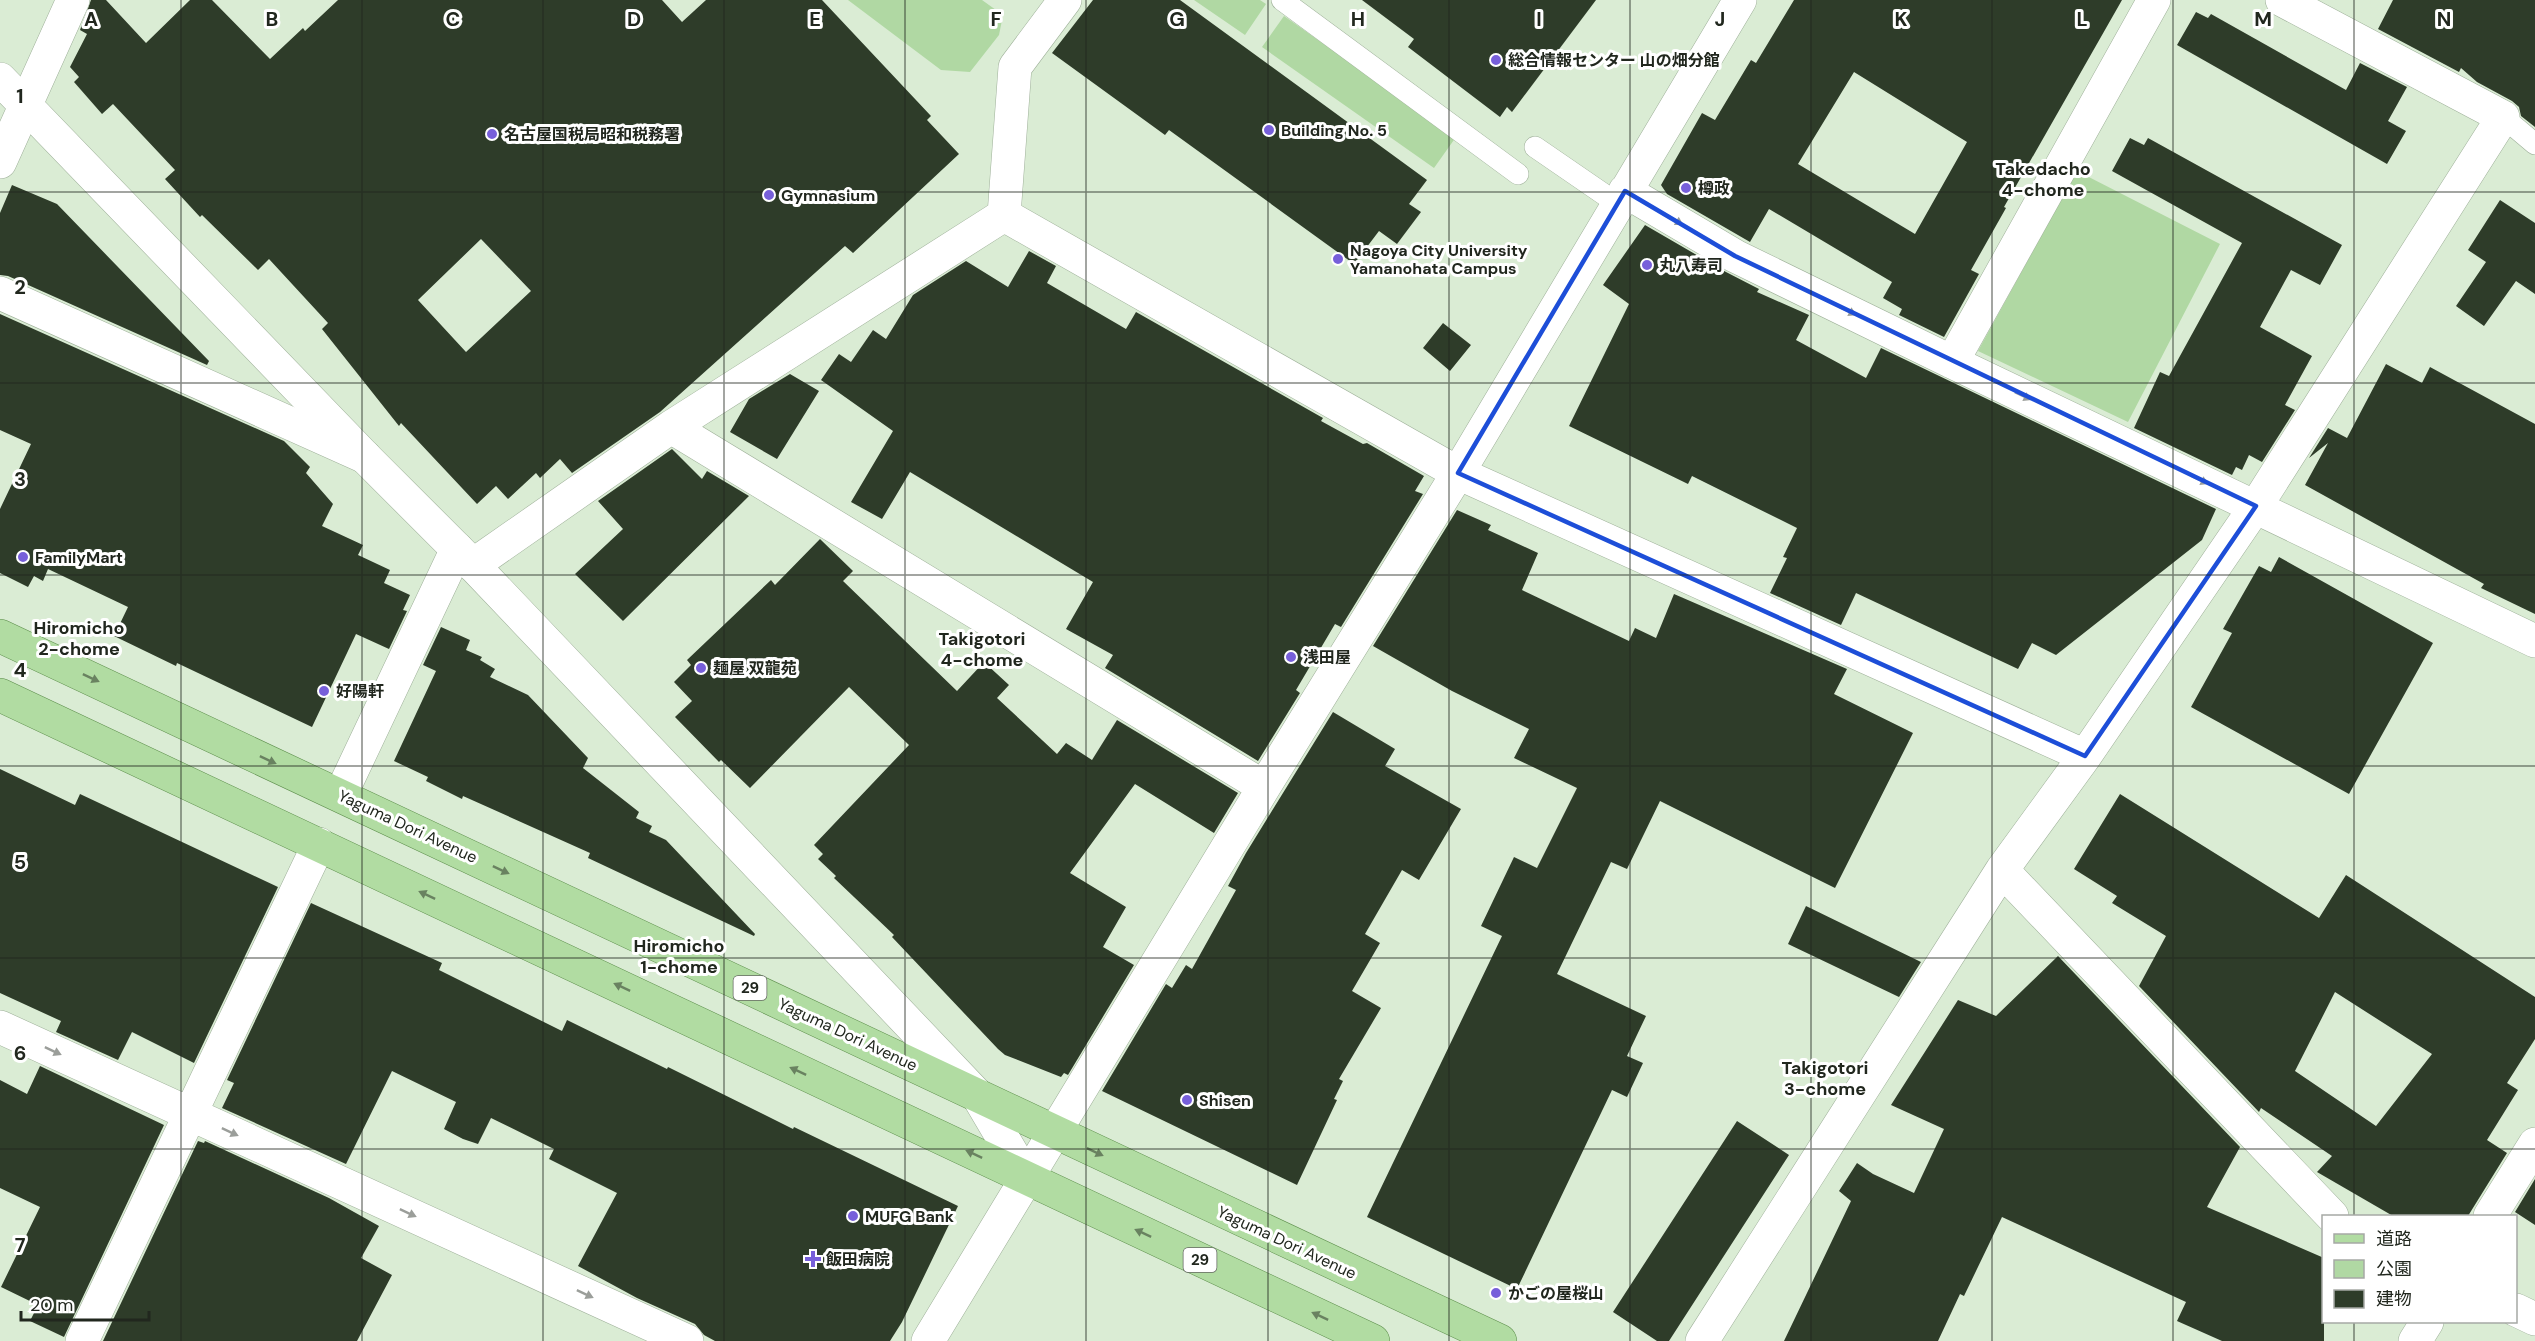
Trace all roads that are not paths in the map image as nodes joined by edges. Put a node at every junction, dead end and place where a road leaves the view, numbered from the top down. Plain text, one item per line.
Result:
1 (74, 0) edge
2 (1065, 0) edge
3 (1282, 0) edge
4 (1740, 0) edge
5 (2154, 0) edge
6 (2282, 0) edge
7 (0, 79) edge
8 (26, 105) junction
9 (2503, 117) junction
10 (2535, 144) edge
11 (1535, 147) dead end
12 (0, 162) edge
13 (1518, 174) dead end
14 (1621, 197) junction
15 (1005, 215) junction
16 (0, 292) edge
17 (1952, 362) junction
18 (670, 427) junction
19 (364, 458) junction
20 (1458, 473) junction
21 (2256, 506) junction
22 (465, 557) junction
23 (0, 636) edge
24 (2535, 641) edge
25 (0, 695) edge
26 (2085, 756) junction
27 (1264, 787) junction
28 (341, 795) junction
29 (319, 844) junction
30 (2001, 870) junction
31 (0, 1027) edge
32 (978, 1096) junction
33 (190, 1114) junction
34 (1055, 1133) junction
35 (2535, 1144) edge
36 (1027, 1179) junction
37 (2331, 1215) edge
38 (2491, 1215) edge
39 (2517, 1310) edge
40 (2535, 1319) edge
41 (2426, 1323) edge
42 (82, 1341) edge
43 (687, 1341) edge
44 (928, 1341) edge
45 (1373, 1341) edge
46 (1500, 1341) edge
47 (1702, 1341) edge
48 (2415, 1341) edge

1 - 8 street
2 - 15 street
3 - 13 lane
4 - 14 street
5 - 17 street
6 - 9 street
7 - 8 street
8 - 12 street
8 - 19 street
9 - 10 lane
9 - 21 street
11 - 14 lane
14 -> 17 street
14 - 20 street
15 - 18 street
15 - 20 street
16 - 19 street
17 -> 21 street
18 - 22 street
18 - 27 street
19 - 22 street
20 - 26 street
20 - 27 street
21 - 24 street
21 - 26 street
22 - 28 street
22 - 32 street
23 -> 28 main road, Yaguma Dori Avenue / 29
25 - 29 main road, 29
26 - 30 street
27 - 34 street
28 -> 32 main road, Yaguma Dori Avenue / 29
29 - 33 street
36 -> 29 main road, 29
30 - 37 street
30 - 47 street
31 -> 33 street
32 - 34 main road, Yaguma Dori Avenue / 29
32 - 36 street
33 - 42 street
33 -> 43 street
34 - 36 street
34 -> 46 main road, Yaguma Dori Avenue / 29
35 - 38 street
36 - 44 street
45 -> 36 main road, 29
39 - 40 street
41 - 48 street

